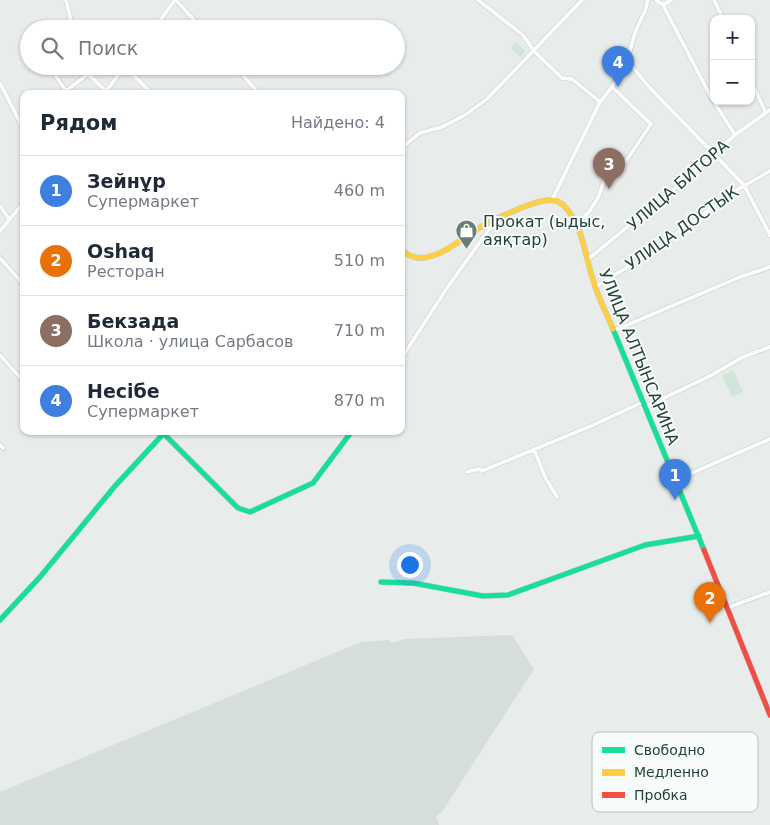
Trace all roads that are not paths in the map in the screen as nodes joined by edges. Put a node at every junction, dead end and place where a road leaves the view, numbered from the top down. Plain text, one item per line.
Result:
1 (66, 0) edge
2 (176, 0) edge
3 (478, 0) edge
4 (582, 0) edge
5 (648, 0) edge
6 (656, 0) edge
7 (671, 0) edge
8 (714, 0) edge
9 (663, 5) junction
10 (721, 15) edge
11 (70, 20) edge
12 (161, 20) edge
13 (194, 20) edge
14 (534, 51) junction
15 (626, 60) junction
16 (55, 75) edge
17 (87, 75) edge
18 (89, 75) edge
19 (118, 75) edge
20 (134, 75) edge
21 (243, 75) edge
22 (0, 83) edge
23 (612, 88) junction
24 (755, 88) edge
25 (65, 90) edge
26 (68, 90) edge
27 (102, 90) edge
28 (107, 90) edge
29 (148, 90) edge
30 (256, 90) edge
31 (600, 102) junction
32 (768, 111) edge
33 (20, 122) edge
34 (735, 135) junction
35 (405, 145) edge
36 (714, 154) junction
37 (770, 171) edge
38 (744, 186) junction
39 (552, 200) junction
40 (0, 206) edge
41 (20, 207) edge
42 (9, 219) junction
43 (496, 220) junction
44 (576, 224) junction
45 (0, 232) edge
46 (770, 234) edge
47 (405, 254) edge
48 (0, 258) edge
49 (587, 260) junction
50 (770, 267) edge
51 (20, 280) edge
52 (595, 287) junction
53 (613, 331) junction
54 (770, 347) edge
55 (405, 350) edge
56 (0, 355) edge
57 (20, 378) edge
58 (644, 404) junction
59 (161, 435) edge
60 (167, 435) edge
61 (349, 435) edge
62 (770, 439) edge
63 (534, 449) junction
64 (467, 472) dead end
65 (676, 480) junction
66 (557, 497) dead end
67 (699, 536) junction
68 (381, 582) dead end
69 (770, 592) edge
70 (727, 608) junction
71 (0, 620) edge
72 (770, 715) edge

1 - 11 street
2 - 12 street
2 - 13 street
3 - 14 street
4 - 14 street
5 - 15 street
6 - 9 street
7 - 9 street
8 - 10 street
9 - 34 street
14 - 31 street
14 - 35 street
15 - 23 street
15 - 36 street
16 - 25 street
17 - 26 street
18 - 27 street
19 - 28 street
20 - 29 street
21 - 30 street
22 - 33 street
23 - 31 street
23 - 44 street
24 - 32 street
31 - 39 street
32 - 34 street, УЛИЦА БИТОРА
34 - 36 street, УЛИЦА БИТОРА
36 - 38 street
36 - 49 street, УЛИЦА БИТОРА
37 - 38 street, УЛИЦА ДОСТЫК
38 - 46 street
38 - 52 street, УЛИЦА ДОСТЫК
39 - 43 street
39 - 44 street, УЛИЦА АЛТЫНСАРИНА
40 - 42 street
41 - 42 street
42 - 45 street
43 - 47 street
43 - 55 street
44 - 49 street, УЛИЦА АЛТЫНСАРИНА
48 - 51 street
49 - 52 street, УЛИЦА АЛТЫНСАРИНА
50 - 53 street
52 - 53 street, УЛИЦА АЛТЫНСАРИНА
53 - 58 street, УЛИЦА АЛТЫНСАРИНА
54 - 58 street
56 - 57 street
58 - 63 street
58 - 65 street, УЛИЦА АЛТЫНСАРИНА
59 - 71 street
60 - 61 street
62 - 65 street
63 - 64 street
63 - 66 street
65 - 67 street, УЛИЦА АЛТЫНСАРИНА
67 - 68 street
67 - 70 street, УЛИЦА АЛТЫНСАРИНА
69 - 70 street
70 - 72 street, УЛИЦА АЛТЫНСАРИНА

